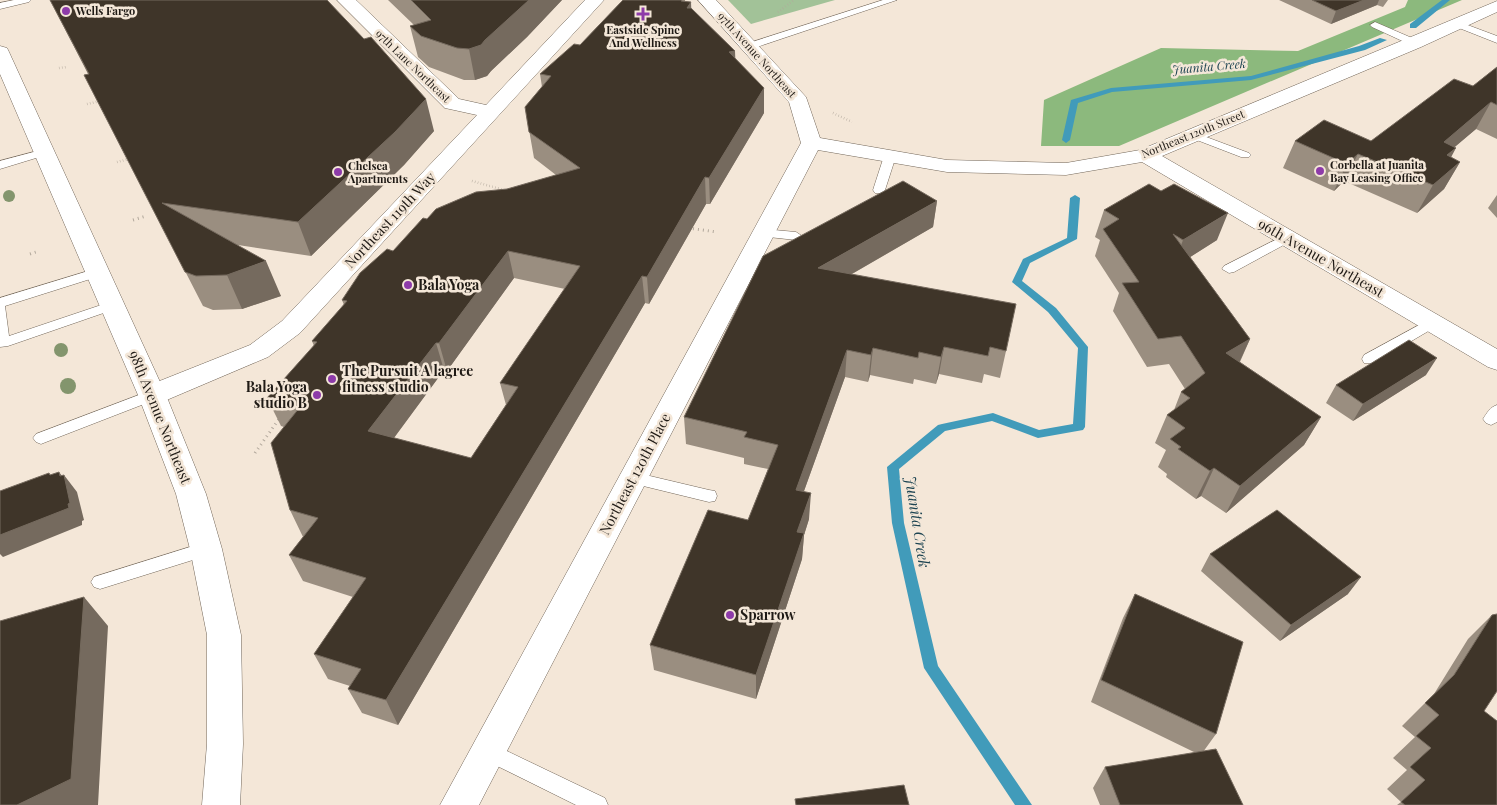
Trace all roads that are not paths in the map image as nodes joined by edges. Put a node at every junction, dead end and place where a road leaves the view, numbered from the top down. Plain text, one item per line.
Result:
1 (26, 0) edge
2 (346, 0) edge
3 (596, 0) edge
4 (707, 0) edge
5 (892, 0) edge
6 (0, 6) edge
7 (1497, 6) edge
8 (1458, 24) junction
9 (1375, 25) dead end
10 (1497, 40) edge
11 (1415, 43) junction
12 (750, 46) junction
13 (0, 52) edge
14 (491, 112) junction
15 (1193, 135) junction
16 (812, 143) junction
17 (45, 152) junction
18 (1145, 155) junction
19 (1245, 155) dead end
20 (890, 156) junction
21 (0, 165) edge
22 (879, 190) dead end
23 (763, 233) junction
24 (796, 236) edge
25 (1287, 238) junction
26 (1229, 269) dead end
27 (98, 272) junction
28 (0, 303) edge
29 (113, 305) junction
30 (0, 308) edge
31 (1432, 323) junction
32 (1369, 359) dead end
33 (1497, 361) edge
34 (152, 395) junction
35 (42, 438) dead end
36 (633, 478) junction
37 (709, 496) dead end
38 (206, 549) junction
39 (100, 582) dead end
40 (488, 751) junction
41 (221, 805) edge
42 (460, 805) edge
43 (598, 805) edge

1 - 6 lane
2 - 14 street, 97th Lane Northeast
3 - 14 street, Northeast 119th Way
4 - 12 street, 97th Avenue Northeast
5 - 12 lane
7 - 8 street, Northeast 120th Street
8 - 10 lane
8 - 11 street, Northeast 120th Street
9 - 11 lane
11 - 15 street, Northeast 120th Street
12 - 16 street, 97th Avenue Northeast
13 - 17 street, 98th Avenue Northeast
14 - 34 street, Northeast 119th Way
15 - 18 street, Northeast 120th Street
15 - 19 lane
16 - 20 street, Northeast 120th Street
16 - 23 street, Northeast 120th Place
17 - 21 lane
17 - 27 street, 98th Avenue Northeast
18 - 20 street, Northeast 120th Street
18 - 25 street, 96th Avenue Northeast
20 - 22 lane
23 - 24 lane
23 - 36 street, Northeast 120th Place
25 - 26 lane
25 - 31 street, 96th Avenue Northeast
27 - 28 lane
27 - 29 street, 98th Avenue Northeast
29 - 30 lane
29 - 34 street, 98th Avenue Northeast
31 - 32 lane
31 - 33 street, 96th Avenue Northeast
34 - 35 lane
34 - 38 street, 98th Avenue Northeast
36 - 37 lane
36 - 40 street, Northeast 120th Place
38 - 39 lane
38 - 41 street, 98th Avenue Northeast
40 - 42 street, Northeast 120th Place
40 - 43 lane

